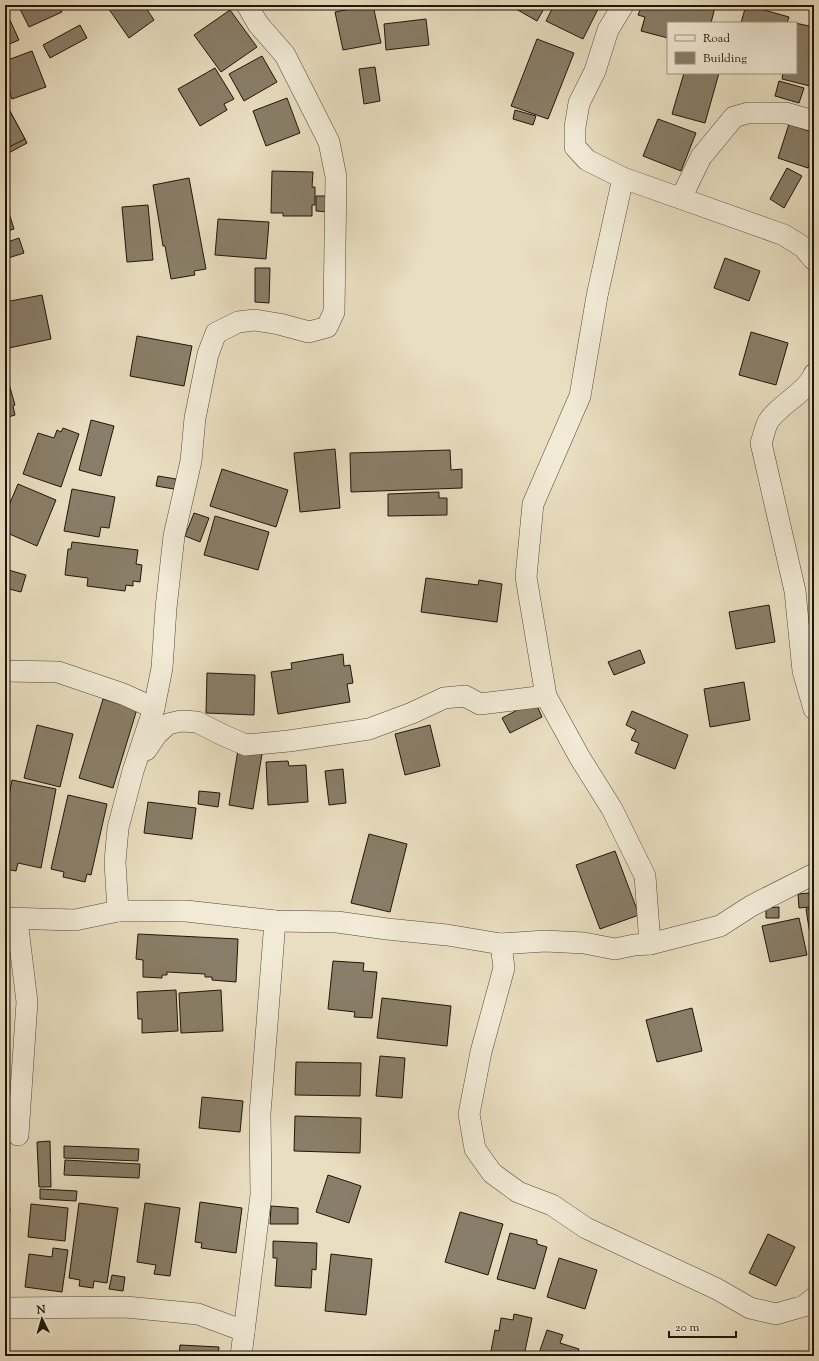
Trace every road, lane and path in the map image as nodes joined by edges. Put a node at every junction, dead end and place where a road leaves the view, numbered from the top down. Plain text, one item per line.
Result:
1 (247, 5) edge
2 (623, 5) edge
3 (814, 121) edge
4 (624, 178) junction
5 (680, 198) junction
6 (814, 260) edge
7 (814, 374) edge
8 (5, 671) edge
9 (546, 696) junction
10 (154, 708) junction
11 (814, 709) edge
12 (133, 771) junction
13 (814, 874) edge
14 (118, 912) junction
15 (11, 919) edge
16 (275, 921) junction
17 (501, 944) junction
18 (650, 944) junction
19 (18, 1135) dead end
20 (814, 1298) edge
21 (5, 1308) edge
22 (244, 1331) junction
23 (241, 1356) edge

1 - 10 street
2 - 4 street
3 - 5 street
4 - 5 street
4 - 9 street
5 - 6 street
7 - 11 street
8 - 10 street
9 - 12 street
9 - 18 street
10 - 12 street
12 - 14 street
13 - 18 street
14 - 15 street
14 - 16 street
15 - 19 street
16 - 17 street
16 - 22 street
17 - 18 street
17 - 20 street
21 - 22 street
22 - 23 street

